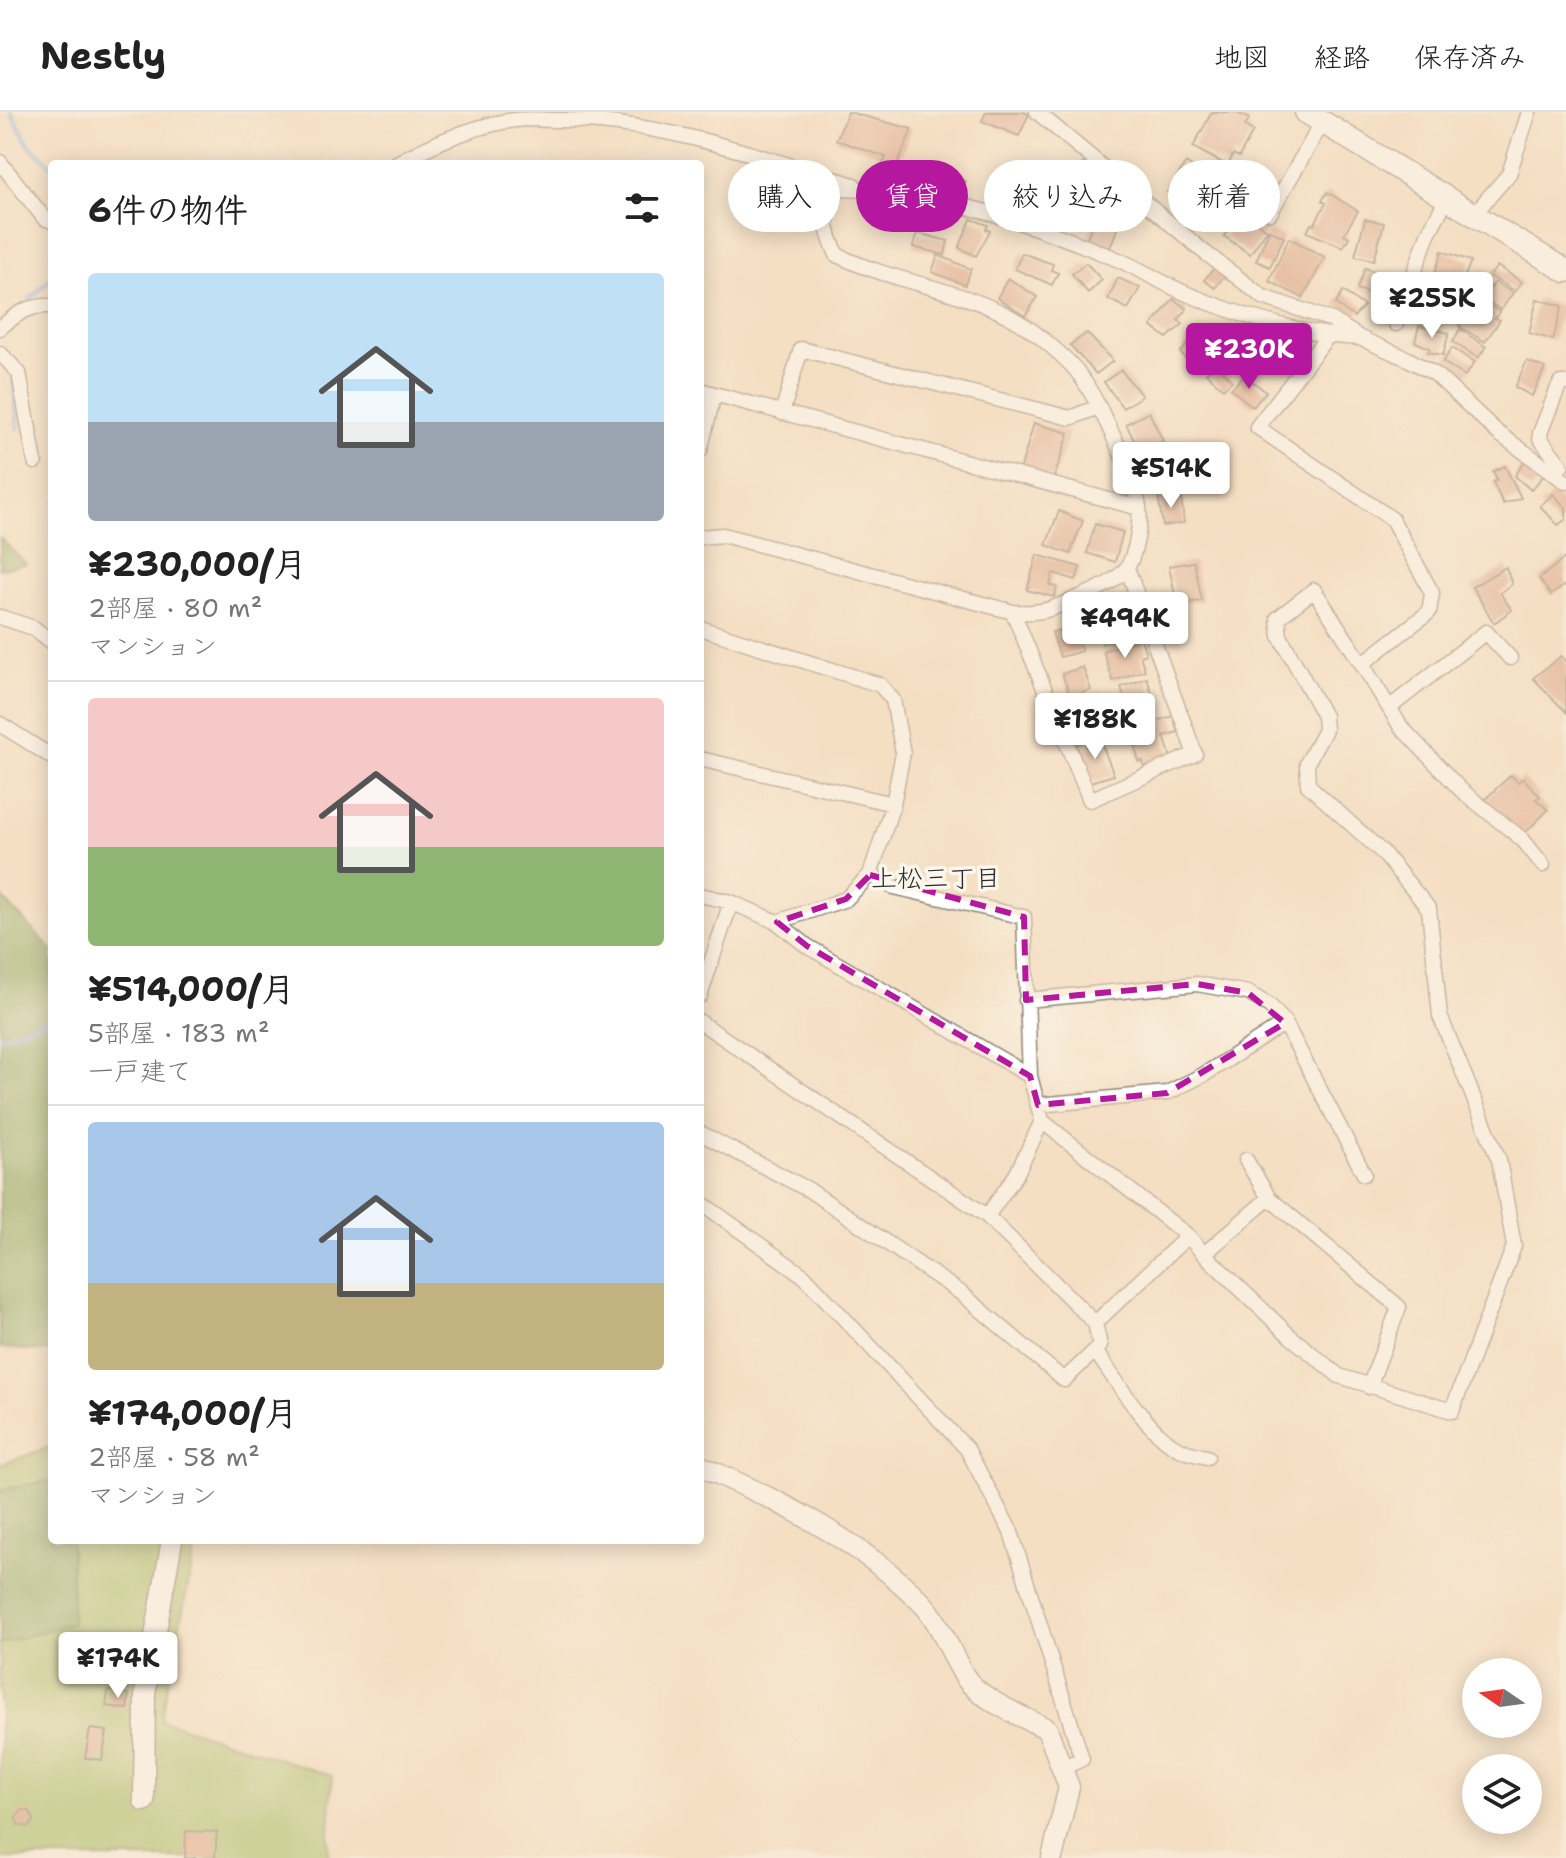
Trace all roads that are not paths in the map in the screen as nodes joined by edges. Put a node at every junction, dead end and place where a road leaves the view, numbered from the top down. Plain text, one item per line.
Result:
1 (1037, 112) edge
2 (1529, 112) edge
3 (1314, 117) edge
4 (404, 160) edge
5 (0, 162) edge
6 (856, 186) edge
7 (856, 189) edge
8 (1280, 191) edge
9 (1447, 198) junction
10 (968, 207) edge
11 (1474, 214) junction
12 (48, 220) edge
13 (1566, 271) edge
14 (48, 306) edge
15 (1396, 324) dead end
16 (0, 328) edge
17 (1328, 336) junction
18 (1360, 338) junction
19 (0, 353) edge
20 (1566, 383) edge
21 (707, 392) edge
22 (1098, 407) junction
23 (782, 413) junction
24 (704, 417) edge
25 (35, 462) dead end
26 (1561, 478) edge
27 (1139, 508) junction
28 (704, 537) edge
29 (1127, 568) junction
30 (1013, 612) junction
31 (0, 617) edge
32 (704, 629) edge
33 (48, 639) edge
34 (1510, 658) dead end
35 (1362, 664) junction
36 (1389, 708) junction
37 (0, 724) edge
38 (48, 754) edge
39 (704, 760) edge
40 (893, 804) junction
41 (1543, 865) dead end
42 (870, 875) junction
43 (704, 896) edge
44 (731, 902) junction
45 (777, 922) junction
46 (704, 984) edge
47 (1026, 1000) junction
48 (1285, 1023) junction
49 (704, 1025) edge
50 (1030, 1076) junction
51 (1038, 1105) junction
52 (1042, 1121) junction
53 (704, 1135) edge
54 (1246, 1160) dead end
55 (1364, 1174) dead end
56 (1269, 1198) junction
57 (704, 1205) edge
58 (987, 1216) junction
59 (1188, 1236) junction
60 (1204, 1254) junction
61 (1095, 1323) junction
62 (1095, 1351) junction
63 (1369, 1387) junction
64 (1207, 1457) dead end
65 (704, 1468) edge
66 (171, 1544) edge
67 (1062, 1768) junction
68 (144, 1801) dead end
69 (1052, 1858) edge

1 - 18 street
2 - 11 street
3 - 8 street
3 - 9 main road
4 - 6 street
5 - 12 street
7 - 22 street
9 - 11 main road
9 - 15 street
10 - 17 street
11 - 13 main road
14 - 16 street
17 - 18 street
17 - 35 street
18 - 26 street
19 - 25 street
20 - 26 street
21 - 23 street
21 - 24 street
22 - 23 street
22 - 27 street
23 - 27 street
27 - 29 street
28 - 30 street
29 - 30 street
29 - 30 street
31 - 33 street
32 - 40 street
34 - 36 street
35 - 36 street
35 - 63 street
36 - 41 street
37 - 38 street
39 - 40 street
40 - 42 street
42 - 45 street
42 - 47 street
43 - 44 street
44 - 45 street
44 - 46 street
45 - 50 street
47 - 48 street
47 - 50 street
48 - 51 street
48 - 55 street
49 - 58 street
50 - 51 street
51 - 52 street
52 - 58 street
52 - 59 street
53 - 62 street
54 - 56 street
56 - 60 street
56 - 63 street
57 - 67 street
58 - 61 street
59 - 60 street
59 - 61 street
60 - 63 street
61 - 62 street
62 - 64 street
65 - 67 street
66 - 68 street
67 - 69 street

